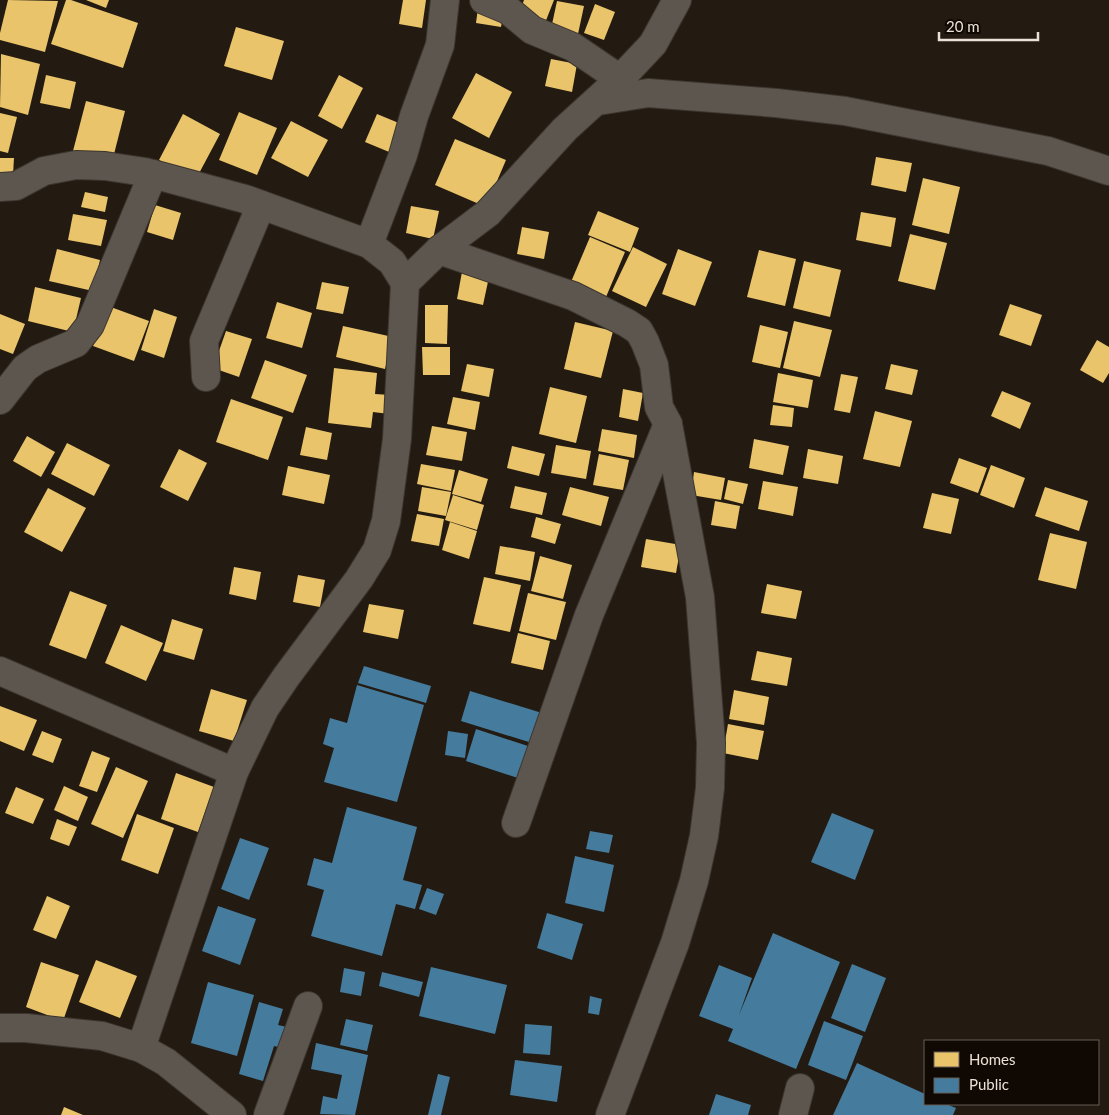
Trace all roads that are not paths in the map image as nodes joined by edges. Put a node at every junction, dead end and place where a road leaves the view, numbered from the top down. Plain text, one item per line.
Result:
1 (445, 0) edge
2 (484, 0) edge
3 (677, 0) edge
4 (620, 79) junction
5 (598, 101) junction
6 (1109, 171) edge
7 (153, 174) junction
8 (0, 186) edge
9 (261, 205) junction
10 (369, 244) junction
11 (439, 250) junction
12 (405, 283) junction
13 (206, 377) dead end
14 (0, 400) edge
15 (668, 424) junction
16 (0, 671) edge
17 (234, 772) junction
18 (516, 823) dead end
19 (308, 1006) dead end
20 (0, 1028) edge
21 (141, 1048) junction
22 (800, 1088) dead end
23 (232, 1115) edge
24 (268, 1115) edge
25 (610, 1115) edge
26 (793, 1115) edge

1 - 10 street
2 - 4 street
3 - 4 street
4 - 5 street
5 - 6 street
5 - 11 street
7 - 8 street
7 - 9 street
7 - 14 street
9 - 10 street
9 - 13 street
10 - 12 street
11 - 12 street
11 - 15 street
12 - 17 street
15 - 18 street
15 - 25 street
16 - 17 street
17 - 21 street
19 - 24 street
20 - 21 street
21 - 23 street
22 - 26 street

